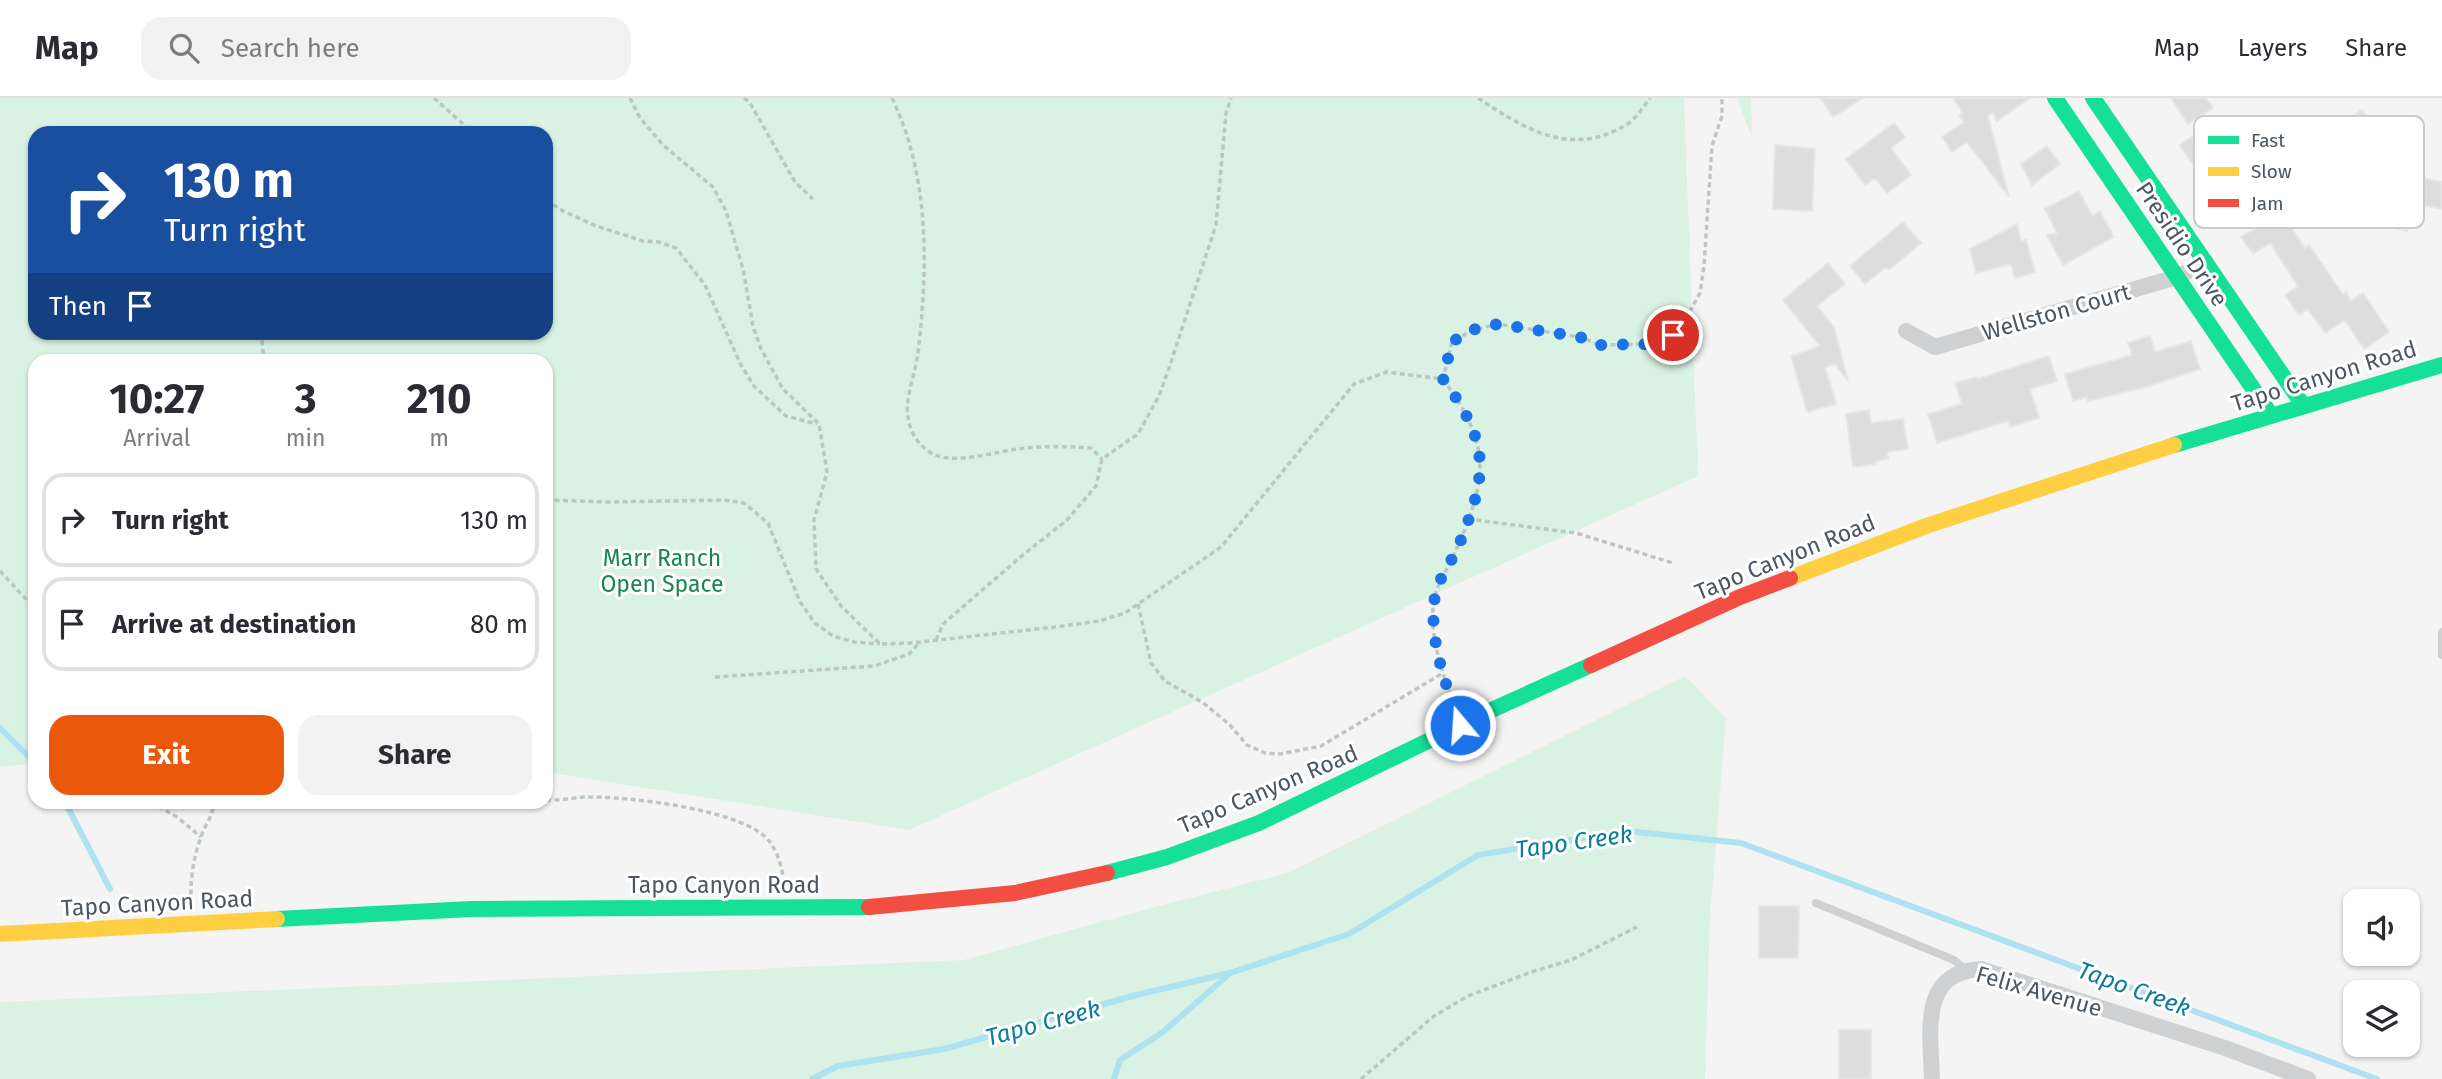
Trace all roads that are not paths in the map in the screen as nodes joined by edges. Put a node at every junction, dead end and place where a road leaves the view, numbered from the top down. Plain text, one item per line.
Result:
1 (2055, 98) edge
2 (2094, 98) edge
3 (2206, 262) junction
4 (2177, 278) junction
5 (1906, 331) dead end
6 (2442, 365) edge
7 (2303, 405) junction
8 (2271, 415) junction
9 (2442, 632) edge
10 (2442, 655) edge
11 (1816, 903) dead end
12 (0, 934) edge
13 (1966, 970) junction
14 (1933, 1079) edge
15 (2308, 1079) edge

1 - 4 main road, Presidio Drive
2 - 3 main road, Presidio Drive
3 - 4 street, Wellston Court
3 - 7 main road, Presidio Drive
4 - 5 street, Wellston Court
4 - 8 main road, Presidio Drive
6 - 7 main road, Tapo Canyon Road
7 - 8 main road, Tapo Canyon Road
8 - 12 main road, Tapo Canyon Road
9 - 10 lane
11 - 13 lane, Felix Avenue
13 - 14 street
13 - 15 street, Felix Avenue

